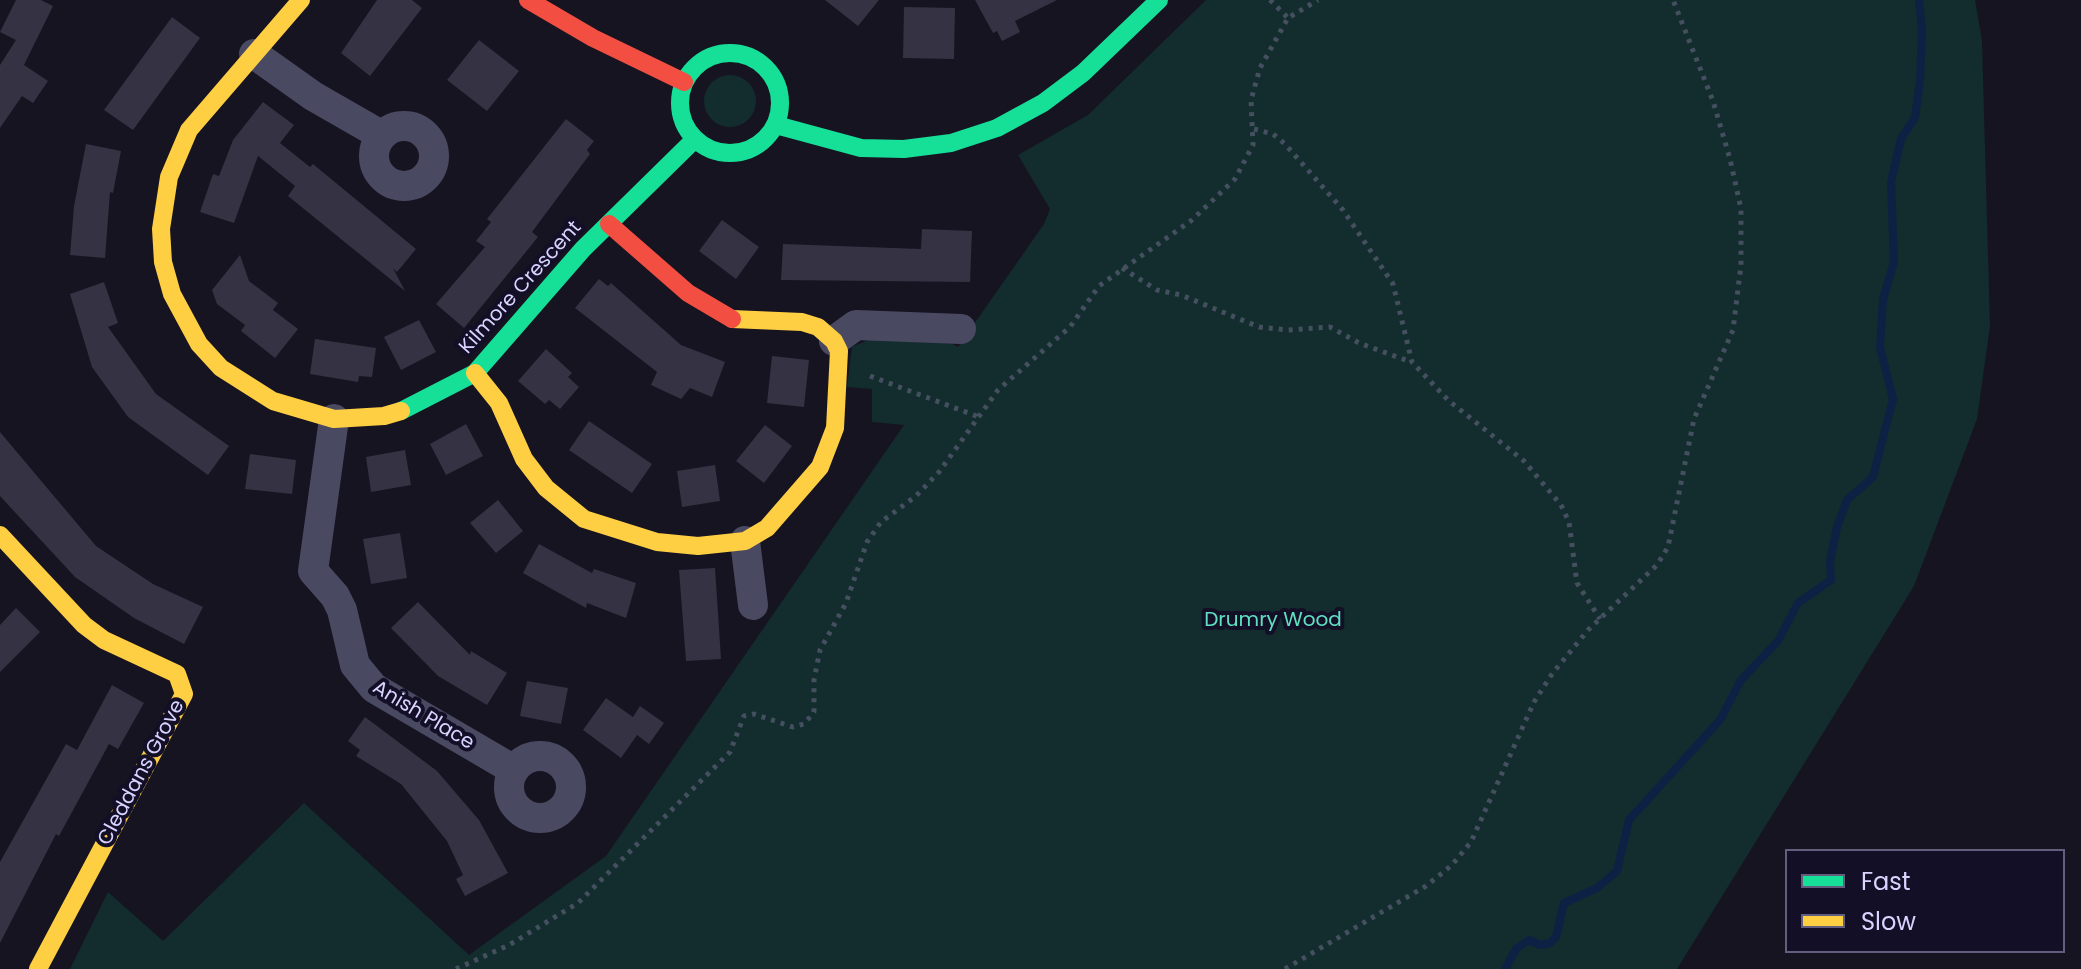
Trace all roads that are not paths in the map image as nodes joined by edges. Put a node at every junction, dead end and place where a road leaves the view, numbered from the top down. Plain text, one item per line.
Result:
1 (301, 0) edge
2 (528, 0) edge
3 (1159, 0) edge
4 (254, 54) junction
5 (684, 82) junction
6 (776, 125) junction
7 (381, 135) dead end
8 (695, 139) junction
9 (609, 224) junction
10 (961, 329) dead end
11 (836, 354) junction
12 (475, 373) junction
13 (334, 419) junction
14 (745, 541) junction
15 (5, 550) edge
16 (753, 605) dead end
17 (514, 770) dead end
18 (38, 969) edge

1 - 4 street, Kilmore Crescent
2 - 5 street
3 - 6 street
4 - 7 street
4 - 13 street, Kilmore Crescent
5 - 6 street
5 - 8 street
6 - 8 street
8 - 9 street, Kilmore Crescent
9 - 11 street
9 - 12 street, Kilmore Crescent
10 - 11 street
11 - 14 street
12 - 13 street, Kilmore Crescent
12 - 14 street
13 - 17 street, Anish Place
14 - 16 street
15 - 18 street, Cleddans Grove

